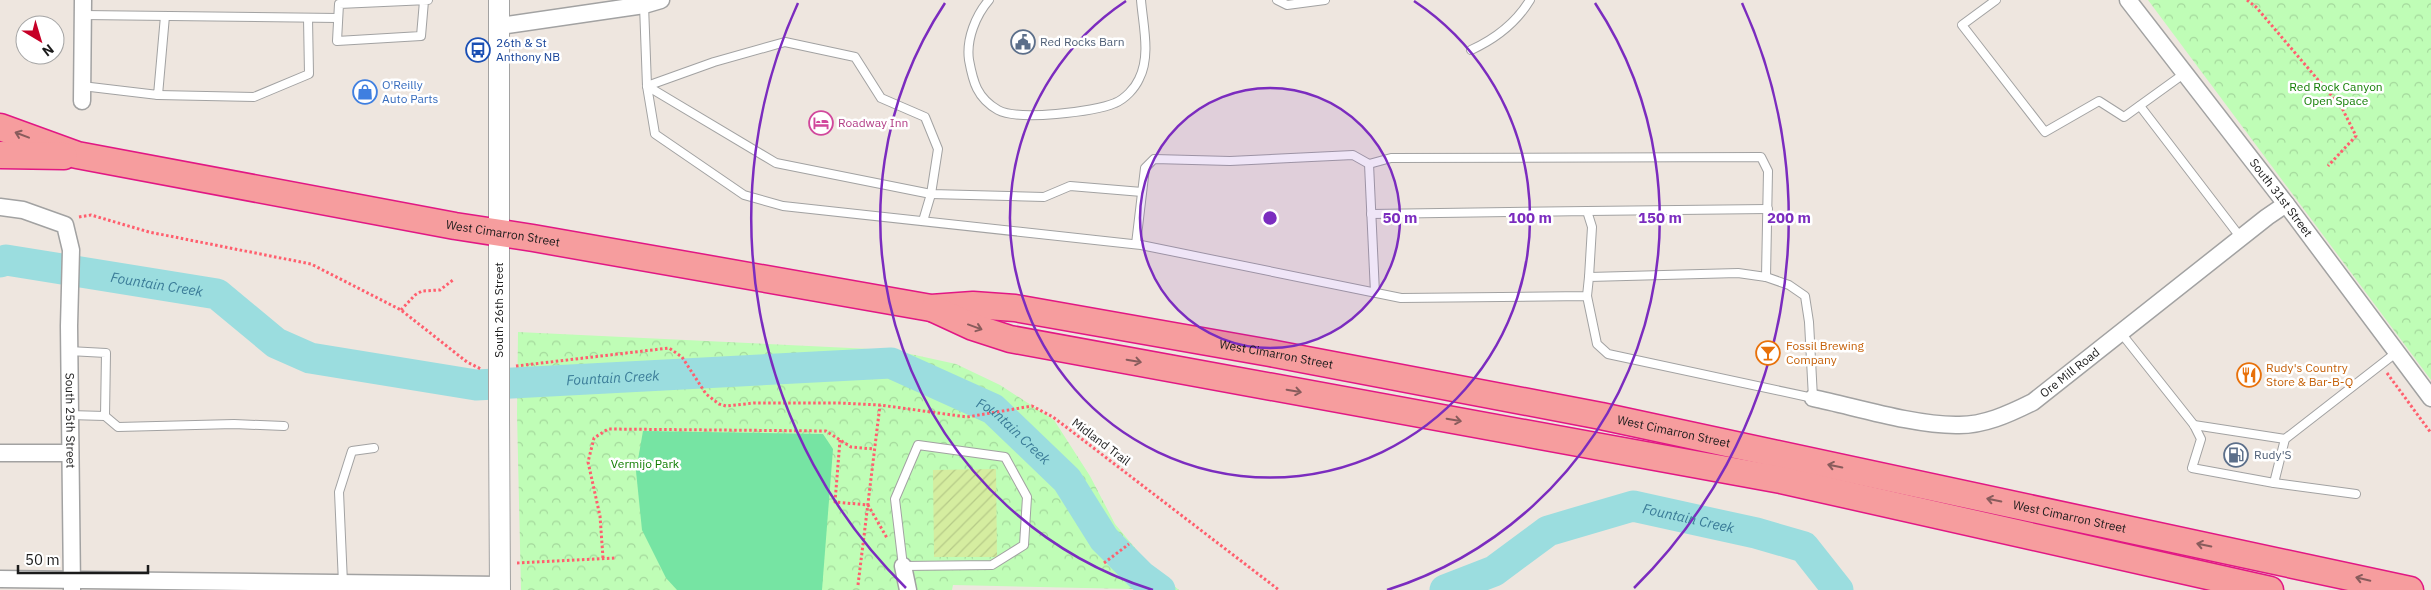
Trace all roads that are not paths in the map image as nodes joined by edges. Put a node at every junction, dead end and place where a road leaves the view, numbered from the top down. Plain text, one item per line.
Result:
1 (428, 0) edge
2 (499, 0) edge
3 (989, 0) edge
4 (1141, 0) edge
5 (1277, 0) edge
6 (1325, 0) edge
7 (1530, 0) edge
8 (1996, 0) edge
9 (2128, 0) edge
10 (424, 1) edge
11 (653, 2) edge
12 (83, 8) edge
13 (165, 16) junction
14 (308, 18) junction
15 (338, 18) junction
16 (500, 26) junction
17 (1471, 50) dead end
18 (2185, 73) junction
19 (647, 86) junction
20 (82, 94) joint
21 (158, 95) junction
22 (2140, 106) junction
23 (0, 127) edge
24 (0, 155) edge
25 (77, 156) junction
26 (1369, 164) junction
27 (1142, 192) junction
28 (931, 194) junction
29 (2286, 204) junction
30 (0, 208) edge
31 (1768, 208) junction
32 (1587, 211) junction
33 (1371, 214) junction
34 (923, 221) junction
35 (499, 234) junction
36 (2241, 238) junction
37 (1136, 244) junction
38 (1589, 277) junction
39 (1766, 277) junction
40 (1375, 293) junction
41 (1587, 296) junction
42 (931, 308) junction
43 (2121, 333) junction
44 (69, 352) junction
45 (2397, 352) junction
46 (1812, 398) junction
47 (2431, 398) edge
48 (70, 415) junction
49 (105, 416) junction
50 (2194, 425) junction
51 (284, 426) dead end
52 (2285, 439) junction
53 (374, 448) dead end
54 (0, 453) edge
55 (70, 453) junction
56 (2274, 483) junction
57 (2356, 494) dead end
58 (903, 566) junction
59 (0, 579) edge
60 (343, 583) junction
61 (72, 585) edge
62 (500, 588) edge
63 (908, 590) edge
64 (2270, 590) edge
65 (2410, 590) edge

1 - 10 lane
2 - 16 street, South 26th Street
3 - 4 lane
5 - 6 lane
7 - 17 lane
8 - 22 lane
9 - 18 street, South 31st Street
10 - 15 lane
10 - 15 lane
11 - 16 street
11 - 19 lane
12 - 13 lane
12 - 20 street
13 - 14 lane
13 - 21 lane
14 - 15 lane
14 - 21 lane
16 - 35 street, South 26th Street
18 - 22 lane
18 - 29 street, South 31st Street
19 - 28 lane
19 - 28 lane
19 - 34 lane
20 - 21 lane
22 - 36 lane
25 -> 23 highway, West Cimarron Street
24 - 25 highway, West Cimarron Street
25 - 35 highway, West Cimarron Street
26 - 27 lane
26 - 31 lane
26 - 33 lane
27 - 28 lane
27 - 37 lane
28 - 34 lane
29 - 36 street, Ore Mill Road
29 - 45 street, South 31st Street
30 - 44 street, South 25th Street
31 - 32 lane
31 - 39 lane
32 - 33 lane
32 - 38 lane
33 - 40 lane
34 - 37 lane
35 - 42 highway, West Cimarron Street
35 - 62 street, South 26th Street, bridge
36 - 43 street, Ore Mill Road
37 - 40 lane
38 - 39 lane
38 - 41 lane
39 - 46 lane
40 - 41 lane
41 - 46 lane
42 -> 64 highway, West Cimarron Street
65 -> 42 highway, West Cimarron Street
43 - 46 street, Ore Mill Road
43 - 50 lane
44 - 48 street, South 25th Street
44 - 49 lane
45 - 47 street, South 31st Street
45 - 52 lane
48 - 49 lane
48 - 55 street, South 25th Street
49 - 51 lane
50 - 52 lane
50 - 56 lane
52 - 56 lane
53 - 60 lane
54 - 55 street
55 - 61 street, South 25th Street
56 - 57 lane
58 - 58 lane
58 - 63 street
59 - 61 street
60 - 61 street
60 - 62 street

